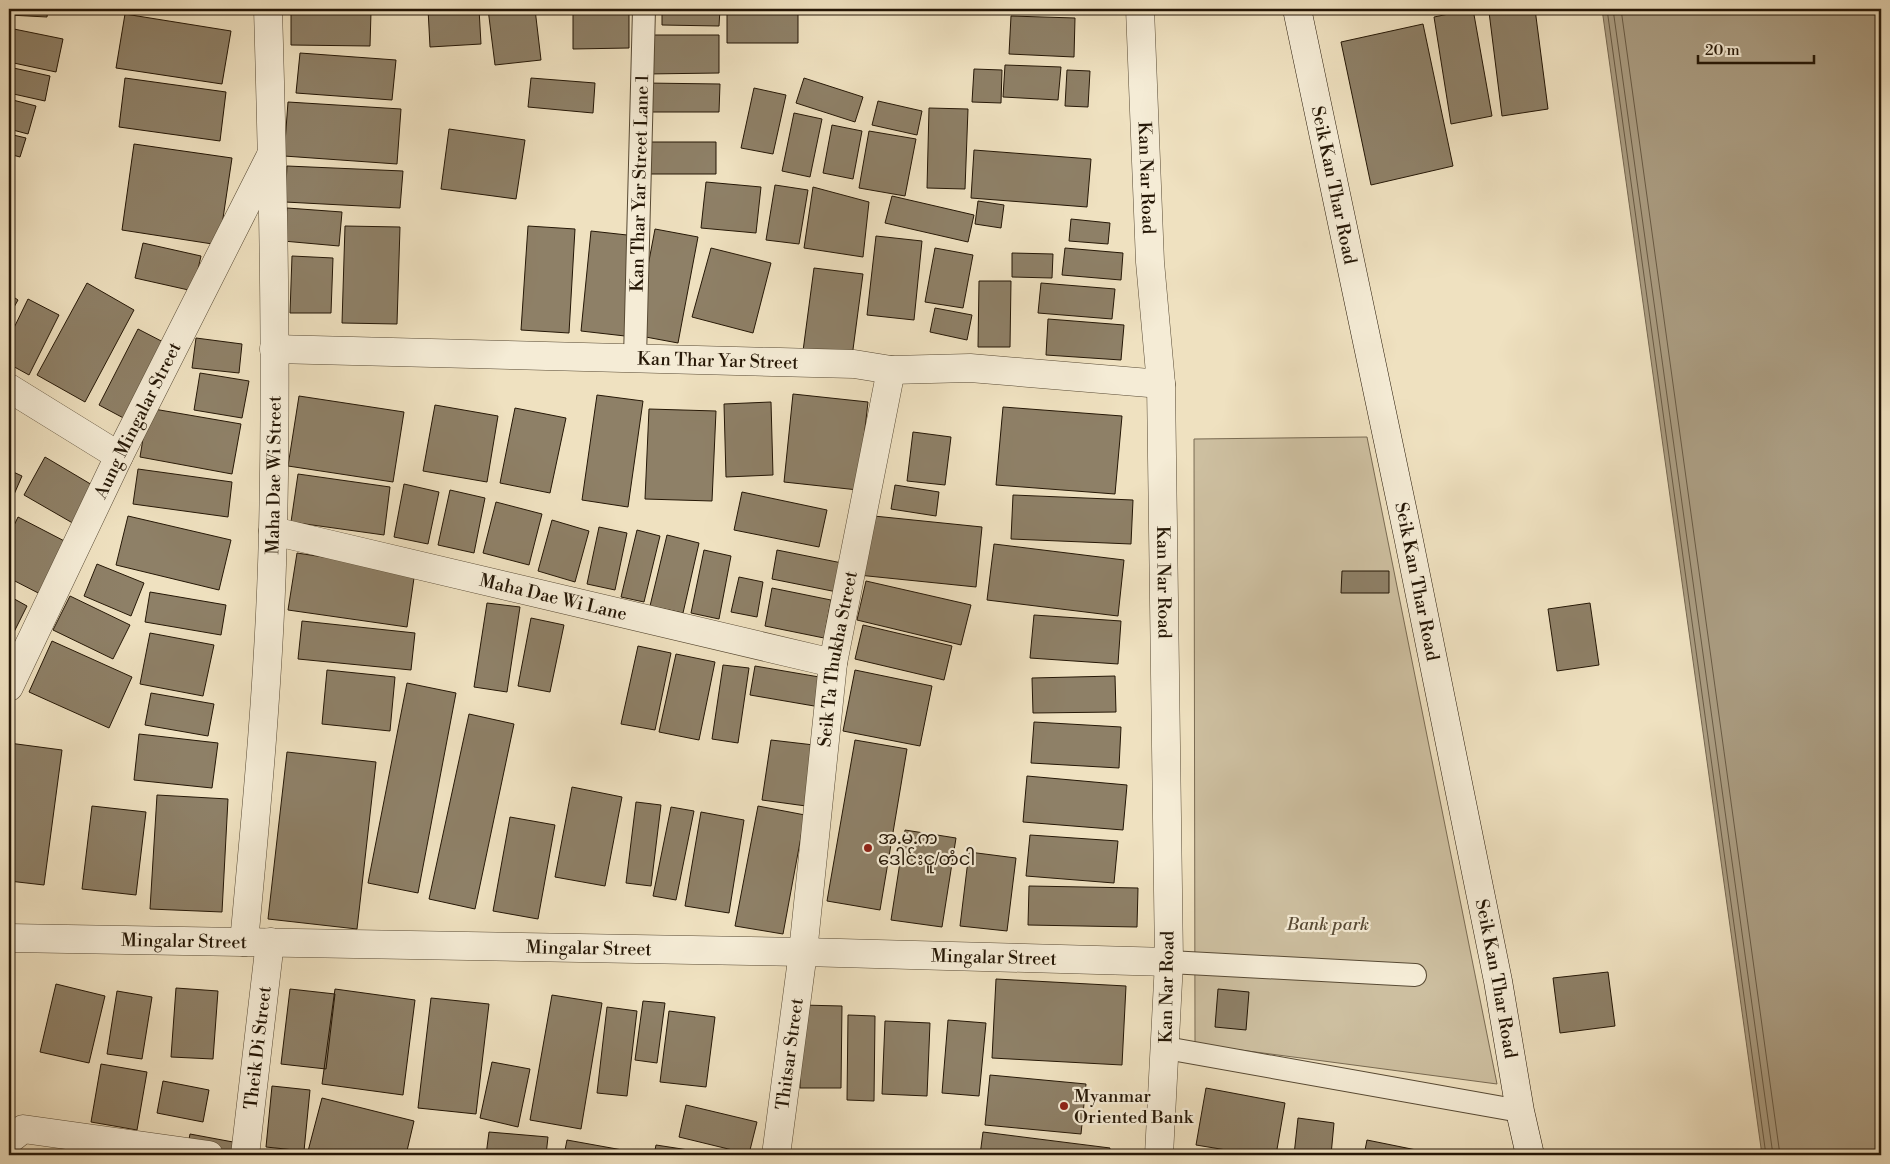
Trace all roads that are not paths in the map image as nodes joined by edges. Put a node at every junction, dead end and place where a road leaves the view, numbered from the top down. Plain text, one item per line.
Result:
1 (268, 9) edge
2 (644, 9) edge
3 (1140, 9) edge
4 (1297, 9) edge
5 (272, 154) junction
6 (274, 349) junction
7 (635, 358) junction
8 (891, 370) junction
9 (1161, 384) junction
10 (9, 388) edge
11 (119, 456) junction
12 (273, 531) junction
13 (833, 663) junction
14 (9, 687) edge
15 (9, 938) edge
16 (257, 942) junction
17 (803, 952) junction
18 (1169, 962) junction
19 (1415, 975) dead end
20 (1166, 1048) junction
21 (1520, 1111) junction
22 (9, 1140) edge
23 (209, 1155) edge
24 (245, 1155) edge
25 (776, 1155) edge
26 (1159, 1155) edge
27 (1530, 1155) edge

1 - 5 street, Maha Dae Wi Street
2 - 7 lane, Kan Thar Yar Street Lane 1
3 - 9 street, Kan Nar Road
4 - 21 street, Seik Kan Thar Road
5 - 6 street, Maha Dae Wi Street
5 - 11 street, Aung Mingalar Street
6 - 7 street, Kan Thar Yar Street
6 - 12 street, Maha Dae Wi Street
7 - 8 street, Kan Thar Yar Street
8 - 9 street, Kan Thar Yar Street
8 - 13 street, Seik Ta Thukha Street
9 - 18 street, Kan Nar Road
10 - 11 street
11 - 14 street, Aung Mingalar Street
12 - 13 street, Maha Dae Wi Lane
12 - 16 street, Maha Dae Wi Street
13 - 17 street, Seik Ta Thukha Street
15 - 16 street, Mingalar Street
16 - 17 street, Mingalar Street
16 - 24 street, Theik Di Street
17 - 18 street, Mingalar Street
17 - 25 street, Thitsar Street
18 - 19 lane
18 - 20 street, Kan Nar Road
20 - 21 lane
20 - 26 street, Kan Nar Road
21 - 27 street, Seik Kan Thar Road
22 - 23 street

